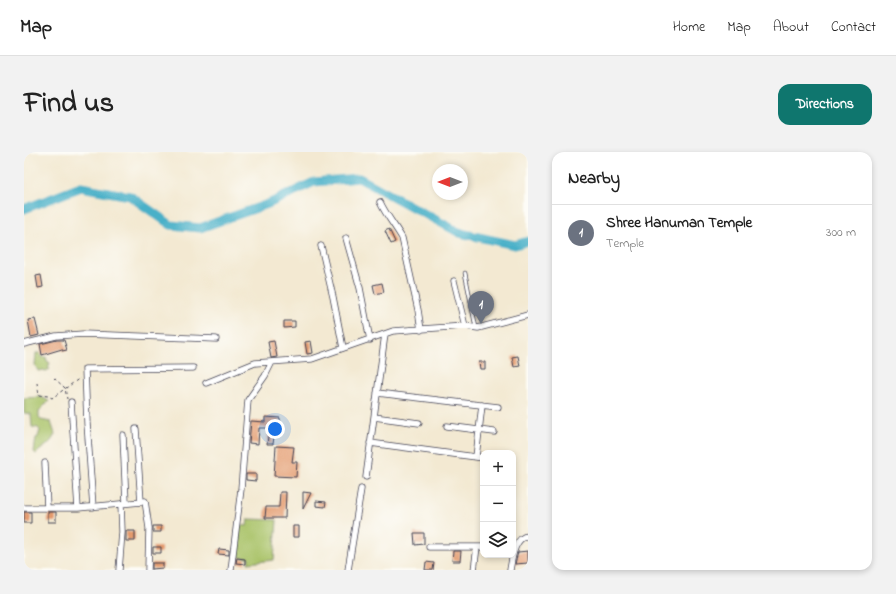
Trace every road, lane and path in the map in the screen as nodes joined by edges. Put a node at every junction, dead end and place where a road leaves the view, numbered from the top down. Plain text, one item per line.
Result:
1 (380, 202) dead end
2 (346, 238) dead end
3 (320, 246) dead end
4 (465, 273) dead end
5 (454, 281) dead end
6 (528, 315) edge
7 (464, 326) junction
8 (476, 328) junction
9 (421, 330) junction
10 (385, 334) junction
11 (216, 338) dead end
12 (370, 340) junction
13 (24, 344) edge
14 (343, 348) junction
15 (272, 362) junction
16 (194, 368) dead end
17 (84, 376) junction
18 (54, 378) dead end
19 (37, 383) dead end
20 (206, 383) dead end
21 (65, 388) junction
22 (377, 393) junction
23 (71, 404) joint
24 (482, 406) junction
25 (498, 407) dead end
26 (374, 417) junction
27 (419, 423) dead end
28 (447, 426) dead end
29 (136, 429) dead end
30 (479, 430) junction
31 (494, 432) dead end
32 (123, 435) dead end
33 (370, 443) junction
34 (476, 457) junction
35 (480, 458) edge
36 (45, 463) dead end
37 (366, 477) dead end
38 (361, 489) dead end
39 (141, 502) junction
40 (124, 503) junction
41 (93, 507) junction
42 (24, 508) edge
43 (47, 508) junction
44 (78, 508) junction
45 (528, 536) edge
46 (429, 547) dead end
47 (480, 547) edge
48 (119, 570) edge
49 (148, 570) edge
50 (231, 570) edge
51 (348, 570) edge
52 (474, 570) edge
53 (510, 570) edge

1 - 9 street
2 - 12 street
3 - 14 street
4 - 8 lane
5 - 7 street
6 - 8 street
7 - 8 street
7 - 9 street
9 - 10 street
10 - 12 street
10 - 22 street
11 - 13 street
12 - 14 street
14 - 15 street
15 - 20 street
15 - 50 street
16 - 17 street
17 - 21 path
17 - 41 street
18 - 21 path
19 - 21 path
21 - 23 path
22 - 24 street
22 - 26 street
23 - 44 street
24 - 25 street
24 - 30 street
26 - 27 street
26 - 33 street
28 - 30 street
29 - 39 street
30 - 31 street
30 - 34 street
32 - 40 street
33 - 34 street
33 - 37 street
34 - 35 street
36 - 43 street
38 - 51 street
39 - 40 street
39 - 49 street
40 - 41 street
40 - 48 street
41 - 44 street
42 - 43 street
43 - 44 street
45 - 53 street
46 - 47 street
47 - 52 street

